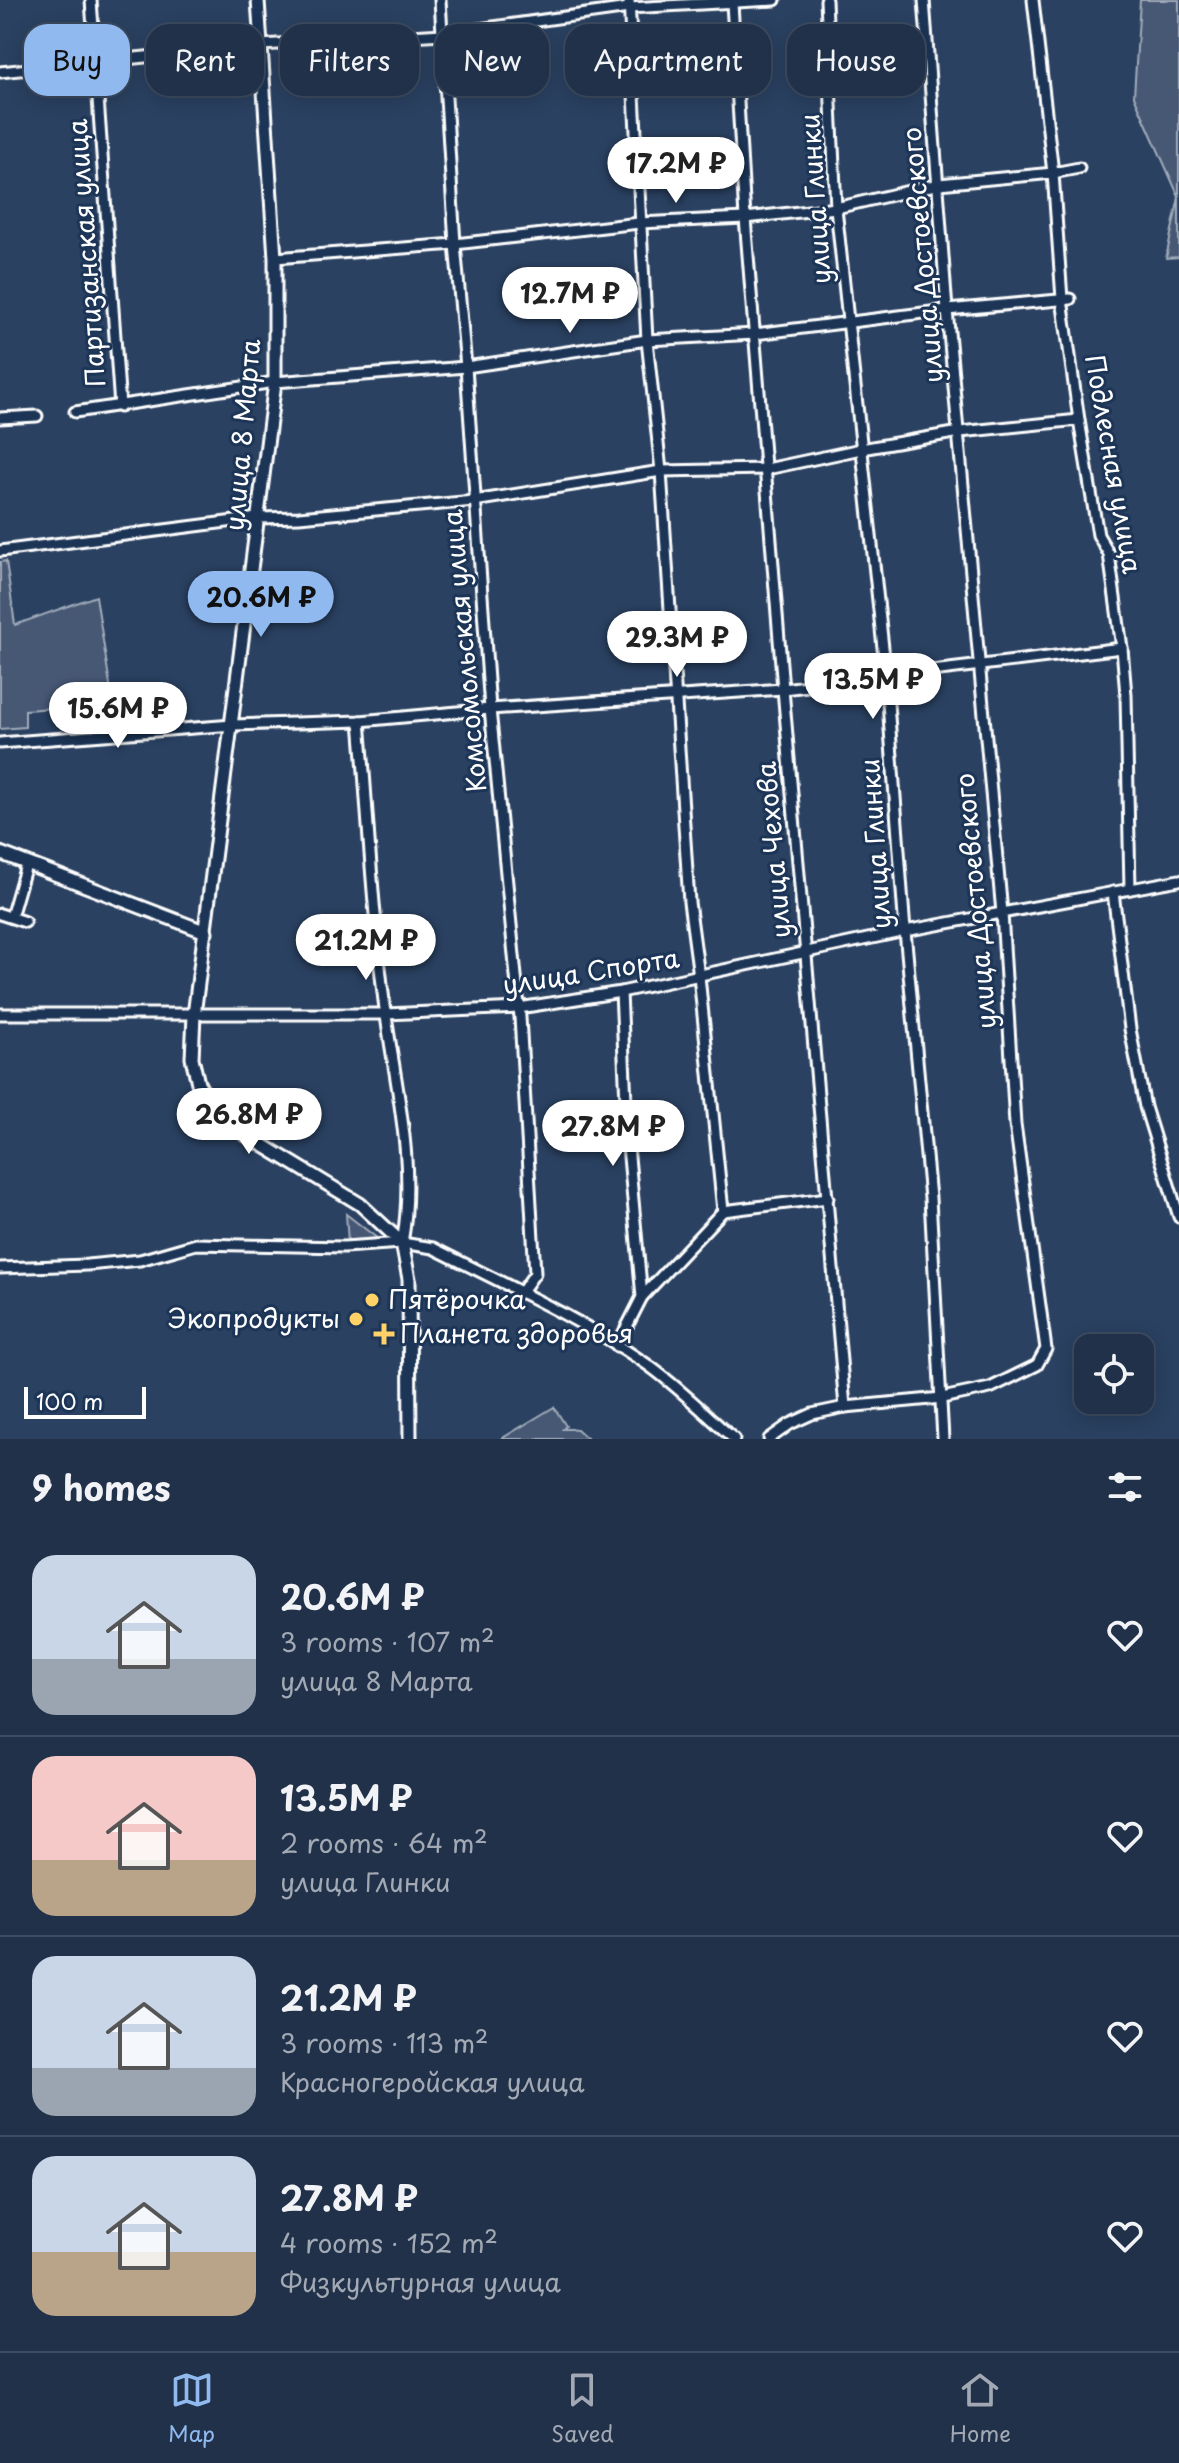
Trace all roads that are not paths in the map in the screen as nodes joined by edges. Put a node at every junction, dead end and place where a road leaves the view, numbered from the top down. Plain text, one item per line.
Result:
1 (91, 0) edge
2 (258, 0) edge
3 (440, 0) edge
4 (775, 0) edge
5 (826, 0) edge
6 (924, 0) edge
7 (1033, 0) edge
8 (732, 3) junction
9 (629, 4) edge
10 (92, 24) edge
11 (260, 24) edge
12 (442, 24) edge
13 (505, 24) edge
14 (435, 34) edge
15 (264, 45) edge
16 (24, 70) edge
17 (0, 72) edge
18 (264, 91) edge
19 (97, 96) edge
20 (447, 96) edge
21 (1079, 168) dead end
22 (1053, 173) junction
23 (939, 184) junction
24 (836, 208) junction
25 (745, 218) junction
26 (639, 223) junction
27 (455, 244) junction
28 (275, 258) junction
29 (1066, 299) junction
30 (947, 310) junction
31 (849, 322) junction
32 (755, 334) junction
33 (647, 340) junction
34 (466, 367) junction
35 (275, 382) junction
36 (120, 407) junction
37 (75, 412) dead end
38 (37, 416) dead end
39 (0, 418) edge
40 (1079, 420) junction
41 (960, 432) junction
42 (861, 449) junction
43 (767, 469) junction
44 (661, 471) junction
45 (474, 501) junction
46 (258, 518) junction
47 (0, 551) edge
48 (1122, 648) junction
49 (978, 667) junction
50 (886, 676) junction
51 (783, 689) junction
52 (674, 696) junction
53 (490, 709) junction
54 (360, 721) junction
55 (233, 725) junction
56 (0, 743) edge
57 (0, 853) edge
58 (26, 865) junction
59 (1179, 880) edge
60 (1130, 889) junction
61 (1113, 892) junction
62 (1002, 913) junction
63 (0, 914) edge
64 (11, 917) junction
65 (25, 922) dead end
66 (905, 931) junction
67 (206, 932) junction
68 (804, 954) junction
69 (699, 976) junction
70 (621, 992) junction
71 (519, 1008) junction
72 (0, 1014) edge
73 (386, 1014) junction
74 (194, 1015) junction
75 (828, 1198) junction
76 (723, 1211) junction
77 (1179, 1217) edge
78 (402, 1243) junction
79 (0, 1268) edge
80 (521, 1293) junction
81 (642, 1297) junction
82 (617, 1346) junction
83 (942, 1398) junction
84 (845, 1407) junction
85 (410, 1439) edge
86 (734, 1439) edge
87 (769, 1439) edge
88 (943, 1439) edge

1 - 10 street, Партизанская улица
2 - 11 main road, улица 8 Марта
3 - 12 street, Комсомольская улица
4 - 8 street
5 - 24 street, улица Глинки
6 - 23 street, улица Достоевского
7 - 22 street, Подлесная улица
8 - 9 street
8 - 25 street, улица Чехова
9 - 13 street
9 - 26 street
14 - 15 street
16 - 17 street
18 - 28 main road, улица 8 Марта
19 - 36 street, Партизанская улица
20 - 27 street, Комсомольская улица
21 - 22 street
22 - 23 street
22 - 29 street, Подлесная улица
23 - 24 street
23 - 30 street, улица Достоевского
24 - 25 street
24 - 31 street, улица Глинки
25 - 26 street
25 - 32 street, улица Чехова
26 - 27 street
26 - 33 street
27 - 28 street
27 - 34 street, Комсомольская улица
28 - 35 main road, улица 8 Марта
29 - 30 street
29 - 40 street, Подлесная улица
30 - 31 street
30 - 41 street, улица Достоевского
31 - 32 street
31 - 42 street, улица Глинки
32 - 33 street
32 - 43 street, улица Чехова
33 - 34 street
33 - 44 street
34 - 35 street
34 - 45 street, Комсомольская улица
35 - 36 street
35 - 46 main road, улица 8 Марта
36 - 37 street
38 - 39 street
40 - 41 street
40 - 48 street, Подлесная улица
41 - 42 street
41 - 49 street, улица Достоевского
42 - 43 street
42 - 50 street, улица Глинки
43 - 44 street
43 - 51 street, улица Чехова
44 - 45 street
44 - 52 street
45 - 46 street
45 - 53 street, Комсомольская улица
46 - 47 street
46 - 55 main road, улица 8 Марта
48 - 49 street
48 - 60 street, Подлесная улица
49 - 50 street
49 - 62 street, улица Достоевского
50 - 51 street
50 - 66 street, улица Глинки
51 - 52 street
51 - 68 street, улица Чехова
52 - 53 street
52 - 69 street
53 - 54 street
53 - 71 street, Комсомольская улица
54 - 55 street
54 - 73 street
55 - 56 street
55 - 67 main road, улица 8 Марта
57 - 58 main road
58 - 64 street
58 - 67 main road
59 - 60 street, улица Спорта
60 - 61 street, улица Спорта
61 - 62 street, улица Спорта
61 - 77 street
62 - 66 street, улица Спорта
62 - 83 street, улица Достоевского
63 - 64 street
64 - 65 street
66 - 68 street, улица Спорта
66 - 83 street, улица Глинки
67 - 74 main road, улица 8 Марта
68 - 69 street, улица Спорта
68 - 75 street, улица Чехова
69 - 70 street, улица Спорта
69 - 76 street
70 - 71 street, улица Спорта
70 - 81 street
71 - 73 street, улица Спорта
71 - 80 street, Комсомольская улица
72 - 74 street, улица Спорта
73 - 74 street, улица Спорта
73 - 78 street
74 - 78 main road, улица 8 Марта
75 - 76 street
75 - 84 street, улица Чехова
76 - 81 street
78 - 79 street
78 - 80 street
78 - 85 main road
80 - 82 street
81 - 82 street
82 - 86 street
83 - 84 street
83 - 88 street, улица Глинки
84 - 87 street

